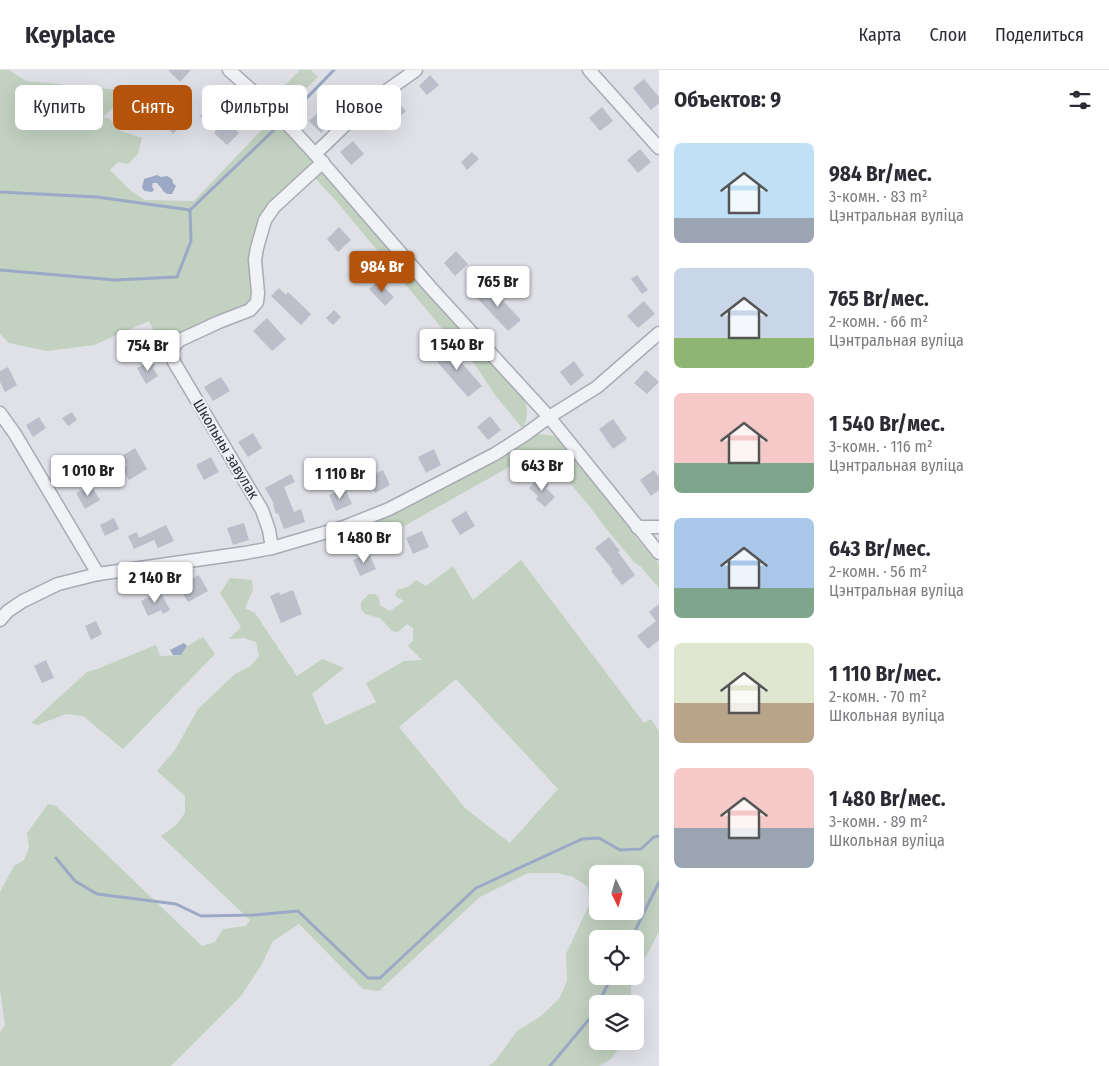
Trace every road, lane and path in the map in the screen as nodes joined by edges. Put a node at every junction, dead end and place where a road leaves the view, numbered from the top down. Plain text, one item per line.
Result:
1 (229, 70) edge
2 (416, 70) edge
3 (589, 70) edge
4 (659, 148) edge
5 (319, 158) junction
6 (659, 333) edge
7 (0, 413) edge
8 (549, 417) junction
9 (637, 526) junction
10 (659, 527) edge
11 (272, 548) junction
12 (659, 553) edge
13 (98, 574) junction
14 (0, 620) edge

1 - 5 street
2 - 5 street
3 - 4 street
5 - 8 street
5 - 11 street, Школьны завулак
6 - 8 street
7 - 13 street
8 - 9 street
8 - 11 street
9 - 10 street
9 - 12 street
11 - 13 street
13 - 14 street

